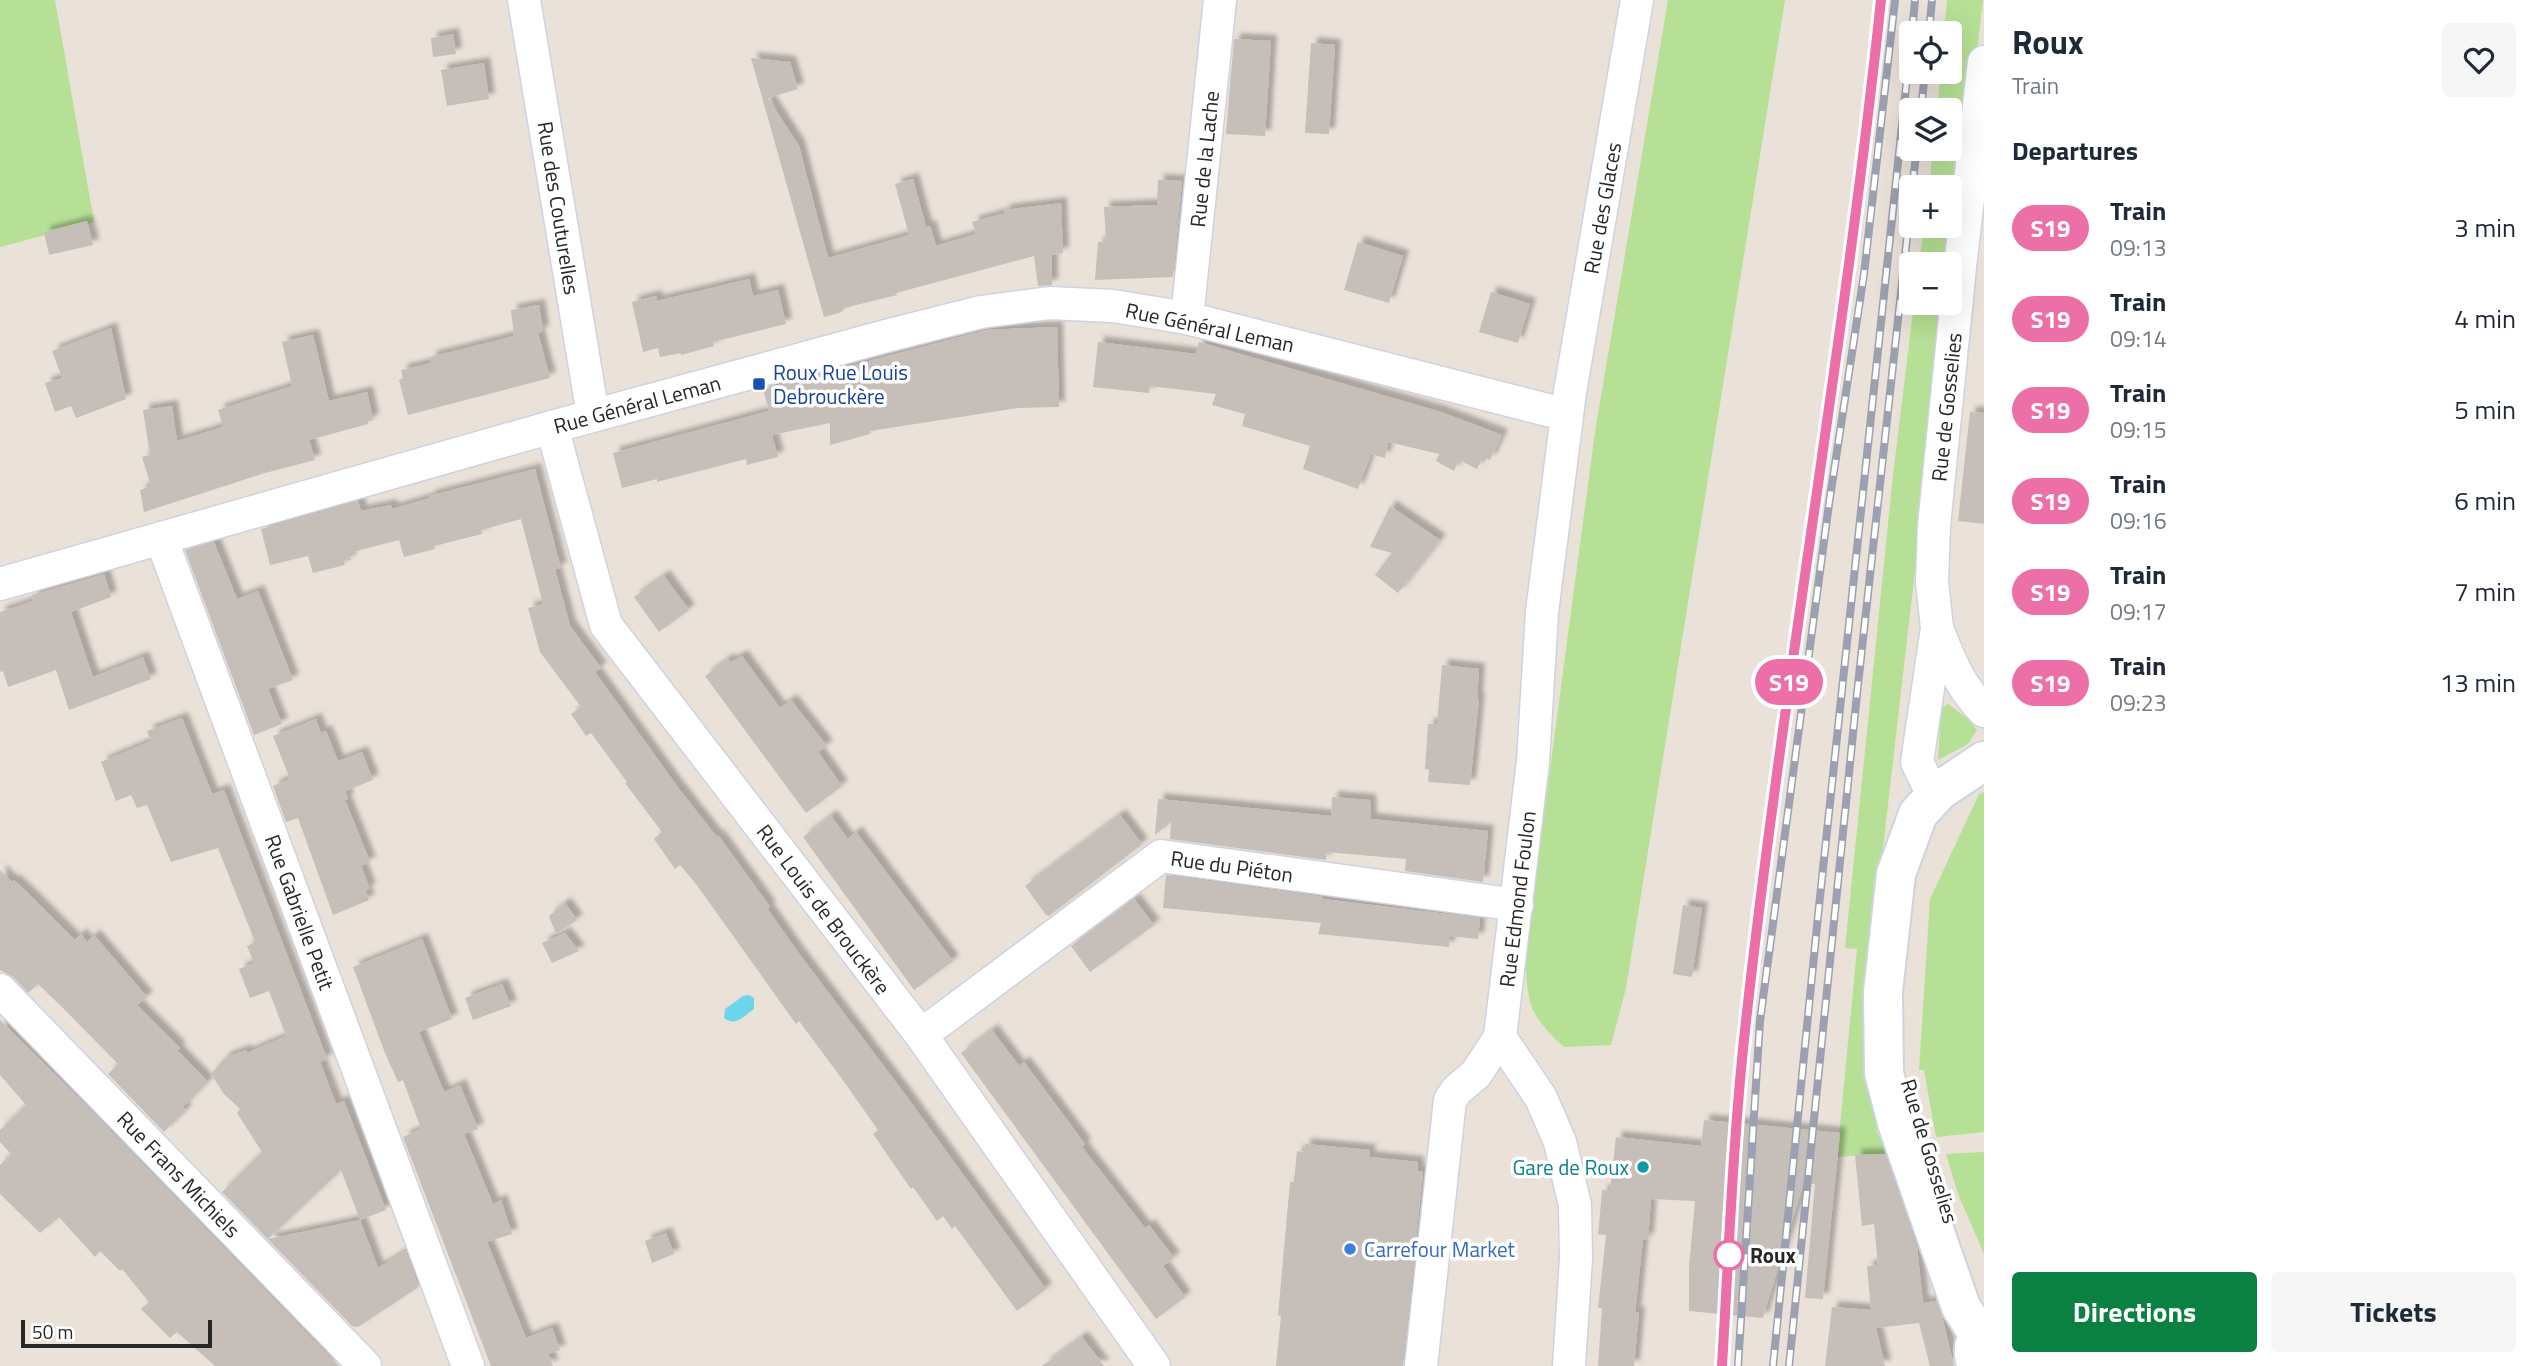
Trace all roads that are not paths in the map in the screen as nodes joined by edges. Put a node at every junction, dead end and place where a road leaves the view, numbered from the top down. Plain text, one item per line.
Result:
1 (524, 0) edge
2 (1220, 0) edge
3 (1637, 0) edge
4 (1984, 62) edge
5 (1187, 318) junction
6 (593, 415) junction
7 (1567, 415) junction
8 (552, 427) junction
9 (161, 538) junction
10 (0, 584) edge
11 (1937, 628) junction
12 (1984, 710) edge
13 (1984, 761) edge
14 (1936, 794) junction
15 (1517, 905) junction
16 (0, 990) edge
17 (921, 1035) junction
18 (1500, 1037) junction
19 (1981, 1332) edge
20 (362, 1362) edge
21 (468, 1366) edge
22 (1154, 1366) edge
23 (1421, 1366) edge
24 (1569, 1366) edge

1 - 6 street, Rue des Couturelles
2 - 5 street, Rue de la Lache
3 - 7 street, Rue des Glaces
4 - 11 street, Rue de Gosselies
5 - 6 street, Rue Général Leman
5 - 7 street, Rue Général Leman
6 - 8 street, Rue Général Leman
7 - 15 street, Rue Edmond Foulon
8 - 9 street, Rue Général Leman
8 - 17 street, Rue Louis de Brouckère
9 - 10 street, Rue Général Leman
9 - 21 street, Rue Gabrielle Petit
11 - 12 street, Rue de Gosselies
11 - 14 street, Rue de Gosselies
13 - 14 street, Rue de Gosselies
13 - 19 street, Rue de Gosselies
14 - 19 street, Rue de Gosselies
15 - 17 street, Rue du Piéton
15 - 18 street, Rue Edmond Foulon
16 - 20 street, Rue Frans Michiels
17 - 22 street, Rue Louis de Brouckère
18 - 23 street
18 - 24 street

